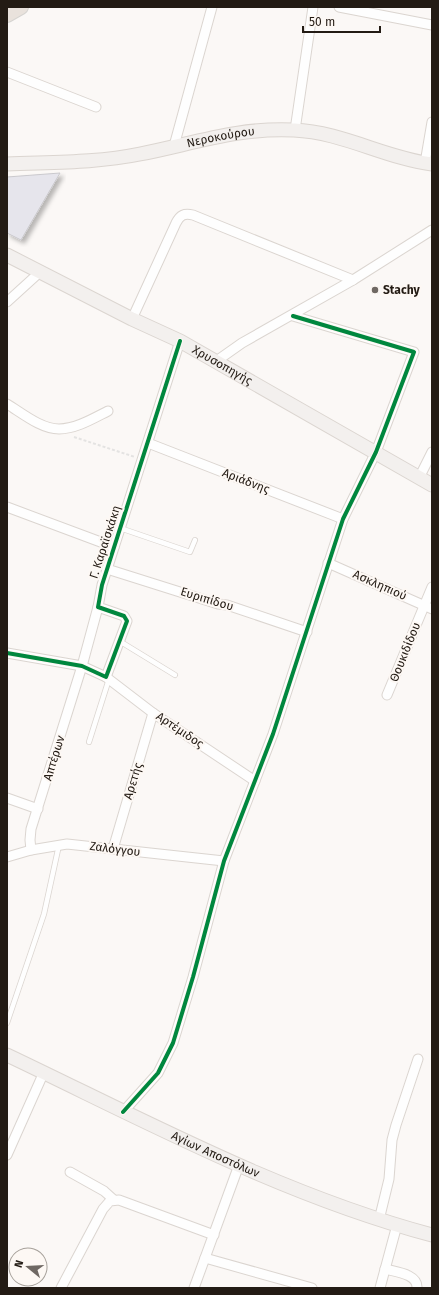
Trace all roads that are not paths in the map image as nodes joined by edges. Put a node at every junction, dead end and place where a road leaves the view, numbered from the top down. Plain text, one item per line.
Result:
1 (21, 7) edge
2 (212, 7) edge
3 (313, 7) edge
4 (339, 7) edge
5 (7, 15) edge
6 (432, 25) edge
7 (7, 72) edge
8 (96, 107) dead end
9 (432, 122) edge
10 (295, 130) junction
11 (174, 146) junction
12 (429, 163) edge
13 (7, 164) edge
14 (432, 230) edge
15 (7, 255) edge
16 (40, 272) junction
17 (353, 280) junction
18 (7, 302) edge
19 (293, 316) junction
20 (132, 319) junction
21 (180, 341) junction
22 (215, 362) junction
23 (7, 404) edge
24 (108, 411) dead end
25 (148, 443) junction
26 (376, 452) junction
27 (432, 452) edge
28 (419, 478) junction
29 (432, 485) edge
30 (7, 507) edge
31 (344, 519) junction
32 (120, 528) junction
33 (194, 540) dead end
34 (114, 547) junction
35 (328, 562) junction
36 (107, 569) junction
37 (432, 587) edge
38 (98, 607) junction
39 (428, 607) edge
40 (307, 632) junction
41 (121, 642) junction
42 (7, 653) edge
43 (82, 666) junction
44 (175, 675) dead end
45 (108, 678) junction
46 (387, 694) dead end
47 (154, 713) junction
48 (89, 742) dead end
49 (254, 781) junction
50 (7, 798) edge
51 (38, 809) junction
52 (59, 845) junction
53 (113, 849) junction
54 (31, 850) junction
55 (7, 857) edge
56 (224, 861) junction
57 (7, 1023) edge
58 (7, 1055) edge
59 (418, 1060) dead end
60 (44, 1072) junction
61 (123, 1112) junction
62 (7, 1155) edge
63 (238, 1165) junction
64 (70, 1172) dead end
65 (114, 1200) junction
66 (379, 1220) junction
67 (397, 1225) junction
68 (432, 1234) edge
69 (214, 1235) junction
70 (205, 1258) junction
71 (385, 1269) junction
72 (60, 1288) edge
73 (194, 1288) edge
74 (312, 1288) edge
75 (380, 1288) edge
76 (417, 1288) edge

1 - 5 main road
2 - 11 street
3 - 10 street
4 - 6 street
7 - 8 street
9 - 12 street
10 - 11 street, Νεροκούρου
10 - 12 street, Νεροκούρου
11 - 13 street, Νεροκούρου
14 - 17 street
15 - 16 street, Χρυσοπηγής
16 - 18 street
16 - 20 street, Χρυσοπηγής
17 - 19 street
17 - 20 street
19 - 22 street
19 - 26 street
20 - 21 street, Χρυσοπηγής
21 - 22 street, Χρυσοπηγής
21 - 25 street, Γ. Καραϊσκάκη
22 - 26 street, Χρυσοπηγής
23 - 24 street
25 - 31 street, Αριάδνης
25 - 32 street, Γ. Καραϊσκάκη
26 - 28 street, Χρυσοπηγής
26 - 31 street
27 - 28 street
28 - 29 street, Χρυσοπηγής
30 - 34 street
31 - 35 street
32 - 33 lane
32 - 34 street, Γ. Καραϊσκάκη
34 - 36 street, Γ. Καραϊσκάκη
35 - 39 street, Ασκληπιού
35 - 40 street
36 - 38 street, Γ. Καραϊσκάκη
36 - 40 street, Ευριπίδου
37 - 39 street, Θουκιδίδου
38 - 41 street
38 - 43 street, Γ. Καραϊσκάκη
39 - 46 street, Θουκιδίδου
40 - 49 street
41 - 44 lane
41 - 45 street
42 - 43 street
43 - 45 street
43 - 51 street, Απτέρων
45 - 47 street, Αρτέμιδος
45 - 48 lane
47 - 49 street, Αρτέμιδος
47 - 53 street, Αρετής
49 - 56 street
50 - 51 street
51 - 54 street, Απτέρων
52 - 53 street, Ζαλόγγου
52 - 54 street, Ζαλόγγου
52 - 57 lane
53 - 56 street, Ζαλόγγου
54 - 55 street, Ζαλόγγου
56 - 61 street
58 - 60 street, Αγίων Αποστόλων
59 - 66 street
60 - 61 street, Αγίων Αποστόλων
60 - 62 street
61 - 63 street, Αγίων Αποστόλων
63 - 66 street, Αγίων Αποστόλων
63 - 69 street
64 - 65 street
65 - 69 street
65 - 72 street
66 - 67 street, Αγίων Αποστόλων
67 - 68 street, Αγίων Αποστόλων
67 - 71 street
69 - 70 street
70 - 73 street
70 - 74 street
71 - 75 street
71 - 76 street

